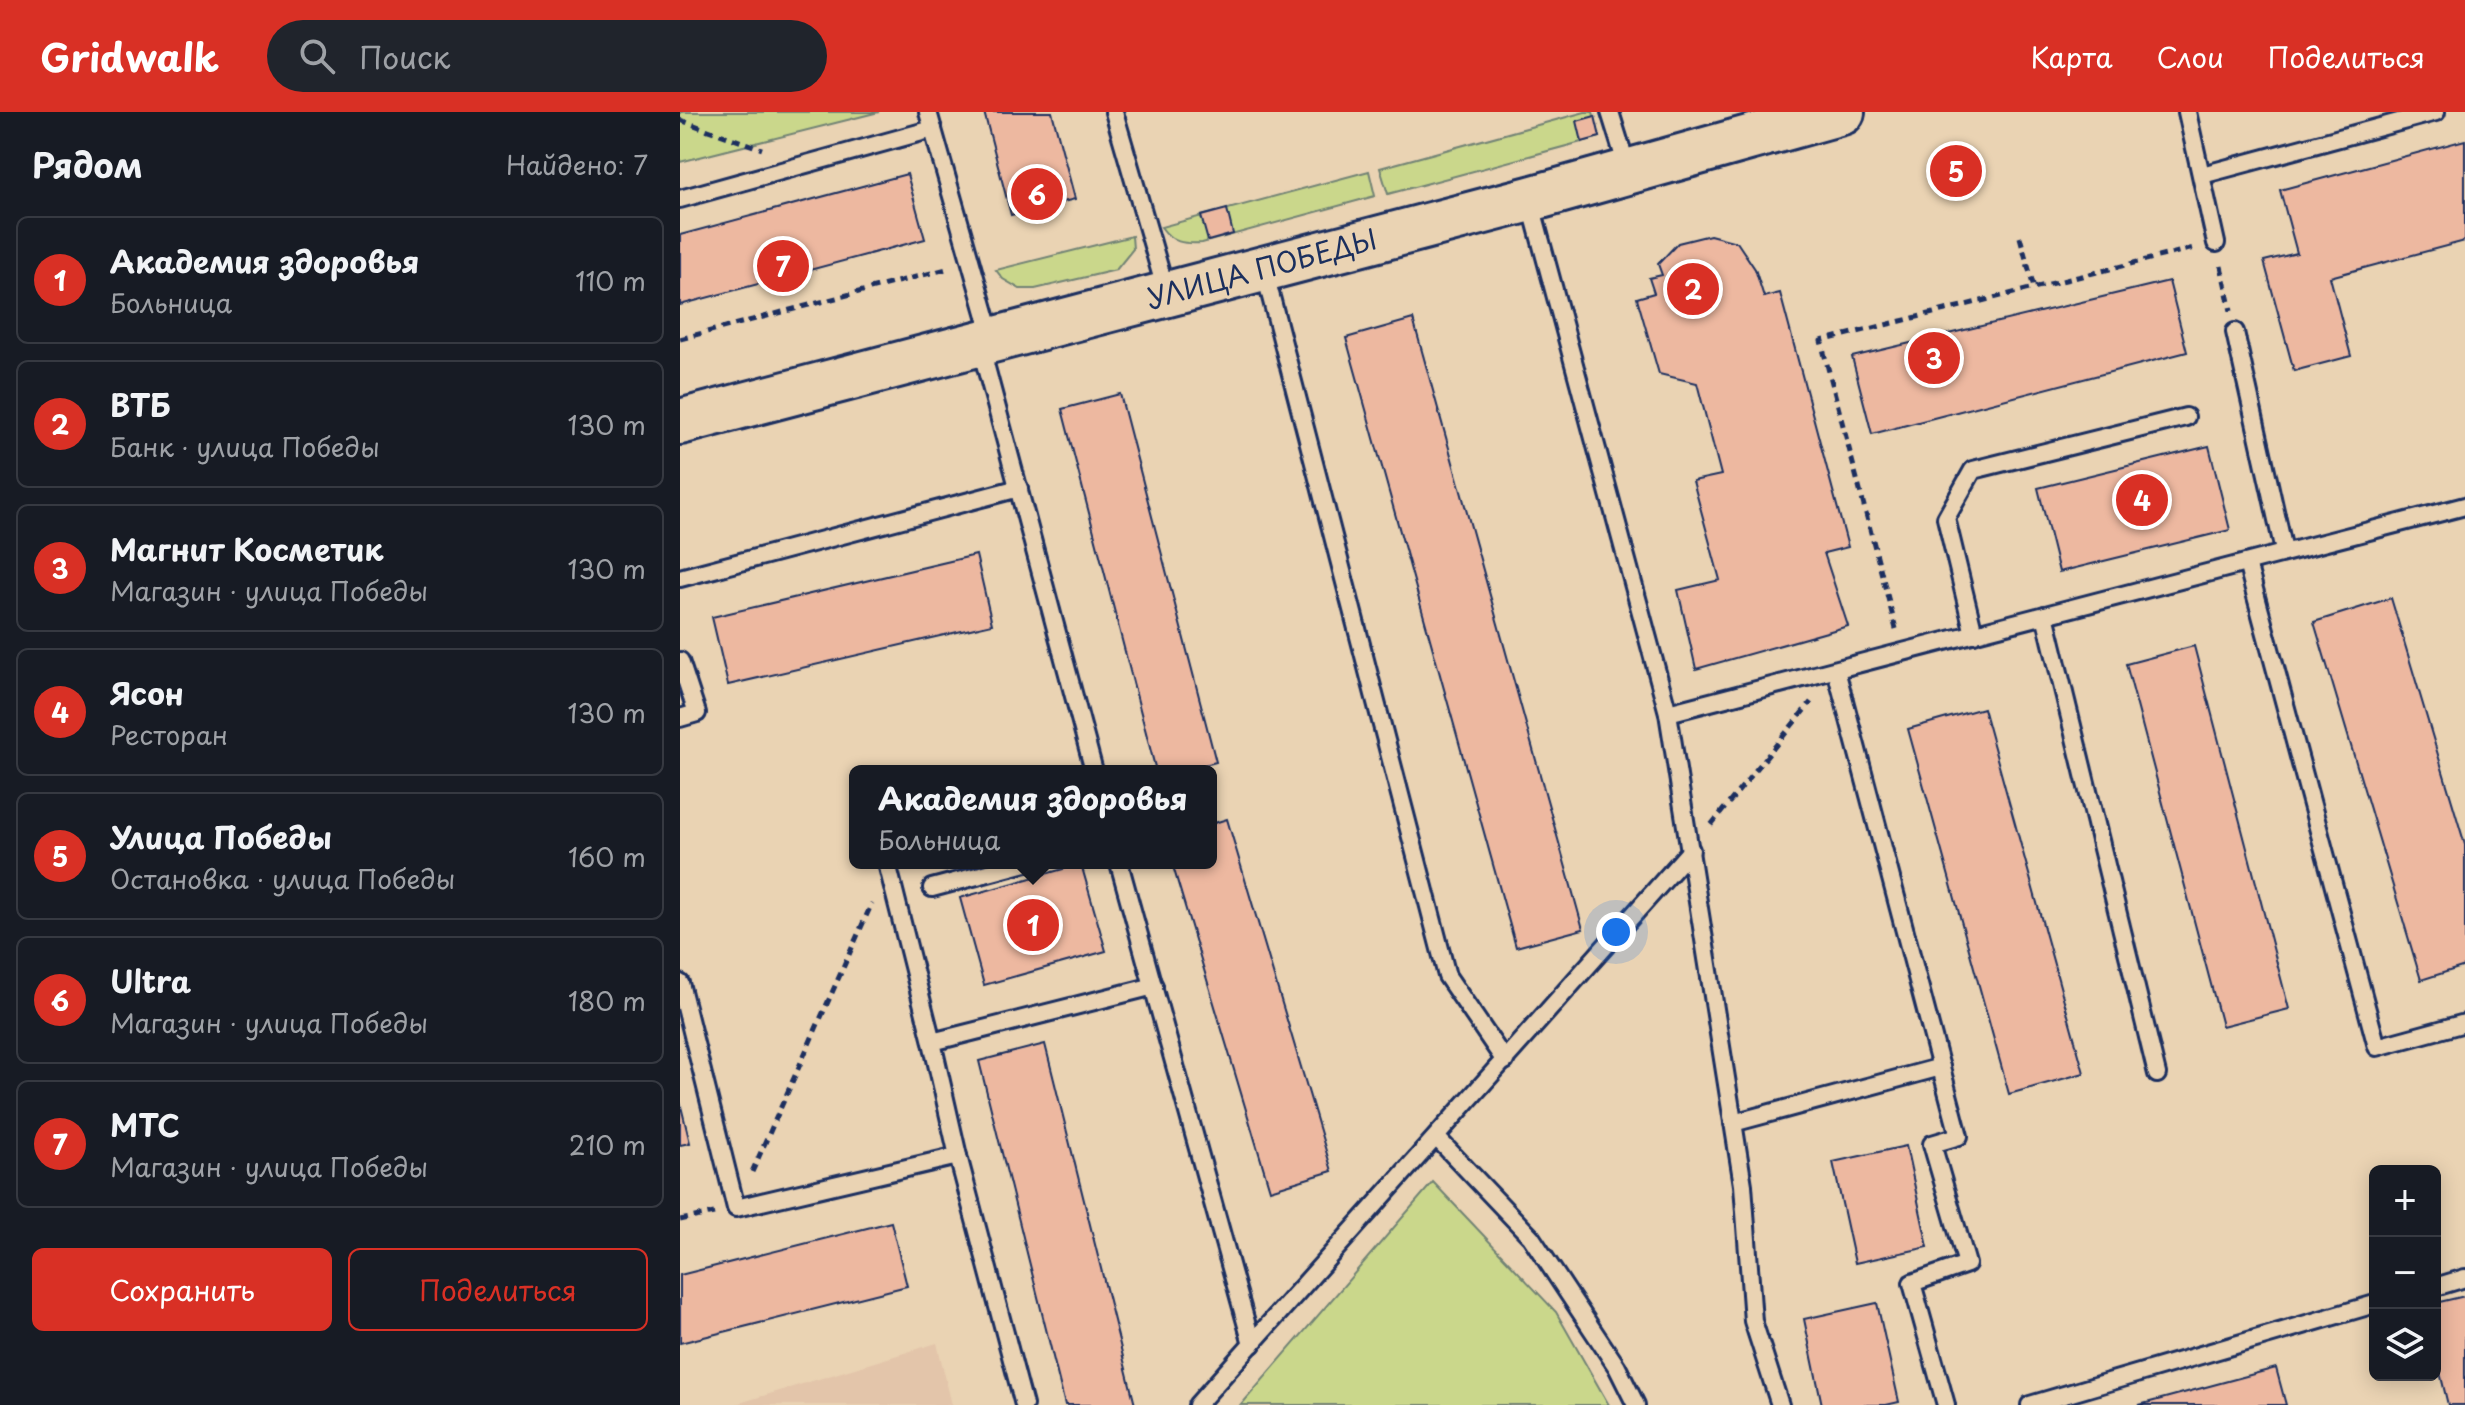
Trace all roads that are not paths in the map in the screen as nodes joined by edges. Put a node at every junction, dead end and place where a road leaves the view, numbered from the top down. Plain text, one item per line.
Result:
1 (928, 112) edge
2 (1114, 112) edge
3 (1610, 112) edge
4 (1842, 112) edge
5 (2187, 112) edge
6 (2436, 112) edge
7 (933, 129) junction
8 (1628, 171) junction
9 (2202, 175) junction
10 (680, 199) edge
11 (1530, 199) junction
12 (2216, 243) road end
13 (1264, 269) junction
14 (1167, 294) junction
15 (2235, 332) dead end
16 (986, 342) junction
17 (2186, 417) dead end
18 (680, 422) edge
19 (1019, 488) junction
20 (2465, 506) edge
21 (2284, 551) junction
22 (2247, 563) junction
23 (680, 578) edge
24 (2045, 615) junction
25 (1974, 634) junction
26 (680, 661) edge
27 (1836, 670) junction
28 (1668, 713) junction
29 (680, 718) edge
30 (1092, 765) edge
31 (1691, 850) junction
32 (889, 869) edge
33 (1003, 869) edge
34 (1121, 869) edge
35 (932, 888) dead end
36 (680, 983) edge
37 (1154, 986) junction
38 (2465, 1023) edge
39 (932, 1042) junction
40 (1505, 1061) junction
41 (1941, 1067) junction
42 (2157, 1074) dead end
43 (1733, 1123) junction
44 (1437, 1138) junction
45 (958, 1156) junction
46 (2465, 1278) edge
47 (2441, 1285) edge
48 (2369, 1306) edge
49 (1252, 1344) junction
50 (1024, 1405) edge
51 (1197, 1405) edge
52 (1636, 1405) edge
53 (1780, 1405) edge
54 (1946, 1405) edge
55 (2030, 1405) edge

1 - 7 lane
2 - 14 lane
3 - 8 lane
4 - 8 main road, УЛИЦА ПОБЕДЫ
5 - 9 lane
6 - 9 lane
7 - 10 lane
7 - 16 lane
8 - 11 main road, УЛИЦА ПОБЕДЫ
9 - 12 lane
11 - 13 main road, УЛИЦА ПОБЕДЫ
11 - 28 lane
13 - 14 main road, УЛИЦА ПОБЕДЫ
13 - 40 lane
14 - 16 main road, УЛИЦА ПОБЕДЫ
15 - 21 lane
16 - 18 main road, УЛИЦА ПОБЕДЫ
16 - 19 lane
17 - 25 lane
19 - 23 lane
19 - 30 lane
20 - 21 lane
21 - 22 lane
22 - 24 lane
22 - 38 lane
24 - 25 lane
24 - 42 lane
25 - 27 lane
26 - 29 lane
27 - 28 lane
27 - 41 lane
28 - 31 lane
31 - 40 lane
31 - 43 lane
32 - 39 lane
33 - 35 lane
34 - 37 lane
36 - 45 lane
37 - 39 lane
37 - 49 lane
39 - 45 lane
40 - 44 lane
41 - 43 lane
41 - 54 lane
43 - 53 lane
44 - 49 lane
44 - 52 lane
45 - 50 lane
46 - 47 lane
48 - 55 lane
49 - 51 lane

